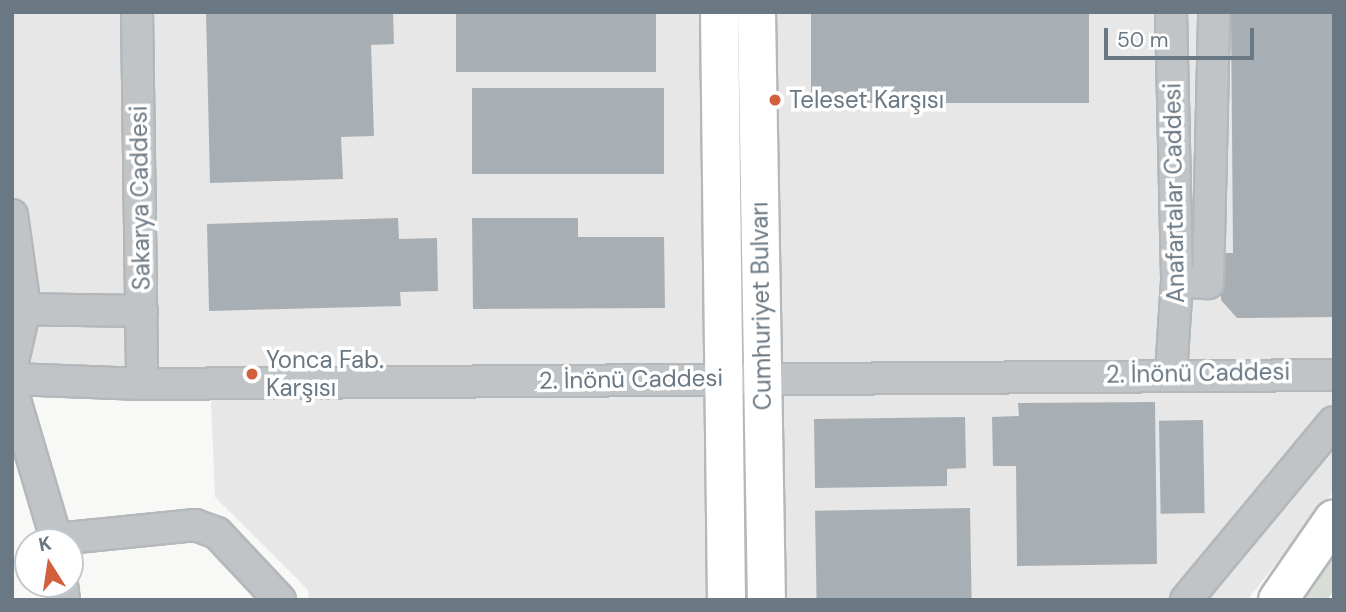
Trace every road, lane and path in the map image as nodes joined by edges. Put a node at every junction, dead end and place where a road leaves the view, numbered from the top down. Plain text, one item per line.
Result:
1 (138, 12) edge
2 (719, 12) edge
3 (756, 12) edge
4 (1171, 12) edge
5 (1214, 12) edge
6 (12, 215) edge
7 (1177, 281) junction
8 (19, 309) edge
9 (142, 311) junction
10 (12, 365) edge
11 (1171, 373) junction
12 (1334, 375) edge
13 (763, 378) junction
14 (12, 379) edge
15 (725, 379) junction
16 (142, 384) junction
17 (12, 390) edge
18 (1334, 422) edge
19 (1334, 519) edge
20 (53, 528) edge
21 (84, 537) edge
22 (280, 600) edge
23 (726, 600) edge
24 (766, 600) edge
25 (1186, 600) edge
26 (1278, 600) edge

1 - 9 street, Sakarya Caddesi
2 - 15 main road, Cumhuriyet Bulvarı
3 - 13 main road, Cumhuriyet Bulvarı
4 - 7 street, Anafartalar Caddesi
5 - 7 street
6 - 8 street
7 - 11 street, Anafartalar Caddesi
8 - 9 street
8 - 10 street
9 - 16 street, Sakarya Caddesi
11 - 12 street, 2. İnönü Caddesi
11 - 13 street, 2. İnönü Caddesi
13 - 15 street, 2. İnönü Caddesi
13 - 24 main road, Cumhuriyet Bulvarı
14 - 16 street, 2. İnönü Caddesi
15 - 16 street, 2. İnönü Caddesi
15 - 23 main road, Cumhuriyet Bulvarı
17 - 20 street
18 - 25 street
19 - 26 highway
21 - 22 street

